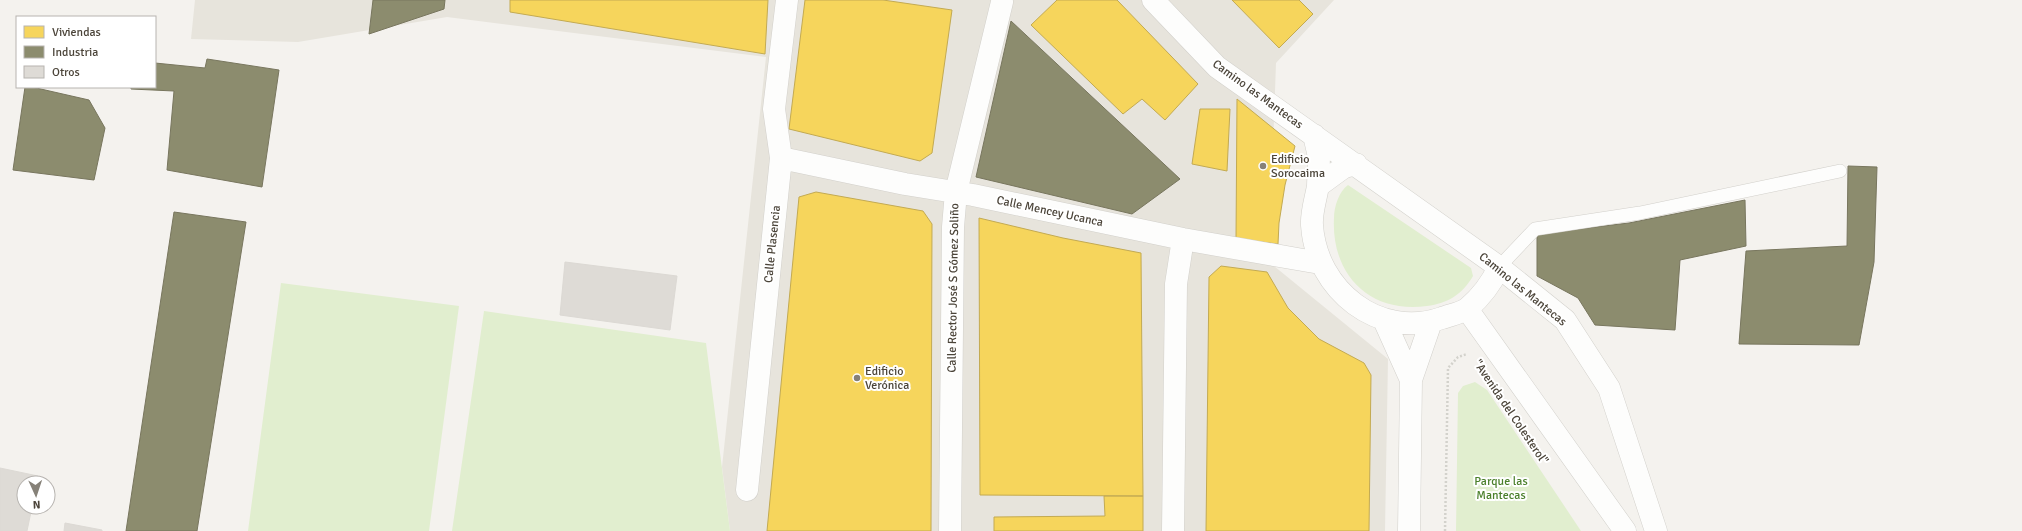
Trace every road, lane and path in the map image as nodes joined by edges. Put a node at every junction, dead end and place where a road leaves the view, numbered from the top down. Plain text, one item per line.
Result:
1 (787, 0) edge
2 (1153, 0) edge
3 (998, 1) edge
4 (1314, 135) junction
5 (781, 158) junction
6 (1356, 164) junction
7 (1840, 171) dead end
8 (1318, 186) junction
9 (956, 192) junction
10 (1183, 239) junction
11 (1320, 263) junction
12 (1499, 267) junction
13 (1467, 309) junction
14 (1384, 320) junction
15 (1431, 322) junction
16 (1471, 352) dead end
17 (1411, 380) junction
18 (747, 490) dead end
19 (950, 531) edge
20 (1173, 531) edge
21 (1410, 531) edge
22 (1446, 531) edge
23 (1625, 531) edge
24 (1656, 531) edge

1 - 5 street, Calle Plasencia
2 - 4 street, Camino las Mantecas
3 - 9 street, Calle Rector José S Gómez Soliño
4 - 6 street, Camino las Mantecas
4 - 8 street, Camino las Mantecas
5 - 9 street, Calle Mencey Ucanca
5 - 18 street, Calle Plasencia
6 - 8 street
6 - 12 street, Camino las Mantecas
7 - 12 lane
8 - 11 street, Camino las Mantecas
9 - 10 street, Calle Mencey Ucanca
9 - 19 street, Calle Rector José S Gómez Soliño
10 - 11 street, Calle Mencey Ucanca
10 - 20 street
11 - 14 street
12 - 13 street
12 - 24 street, Camino las Mantecas
13 - 15 street
13 - 23 street
14 - 15 street
14 - 17 street
15 - 17 street
16 - 22 path, "Avenida del Colesterol"
17 - 21 street

